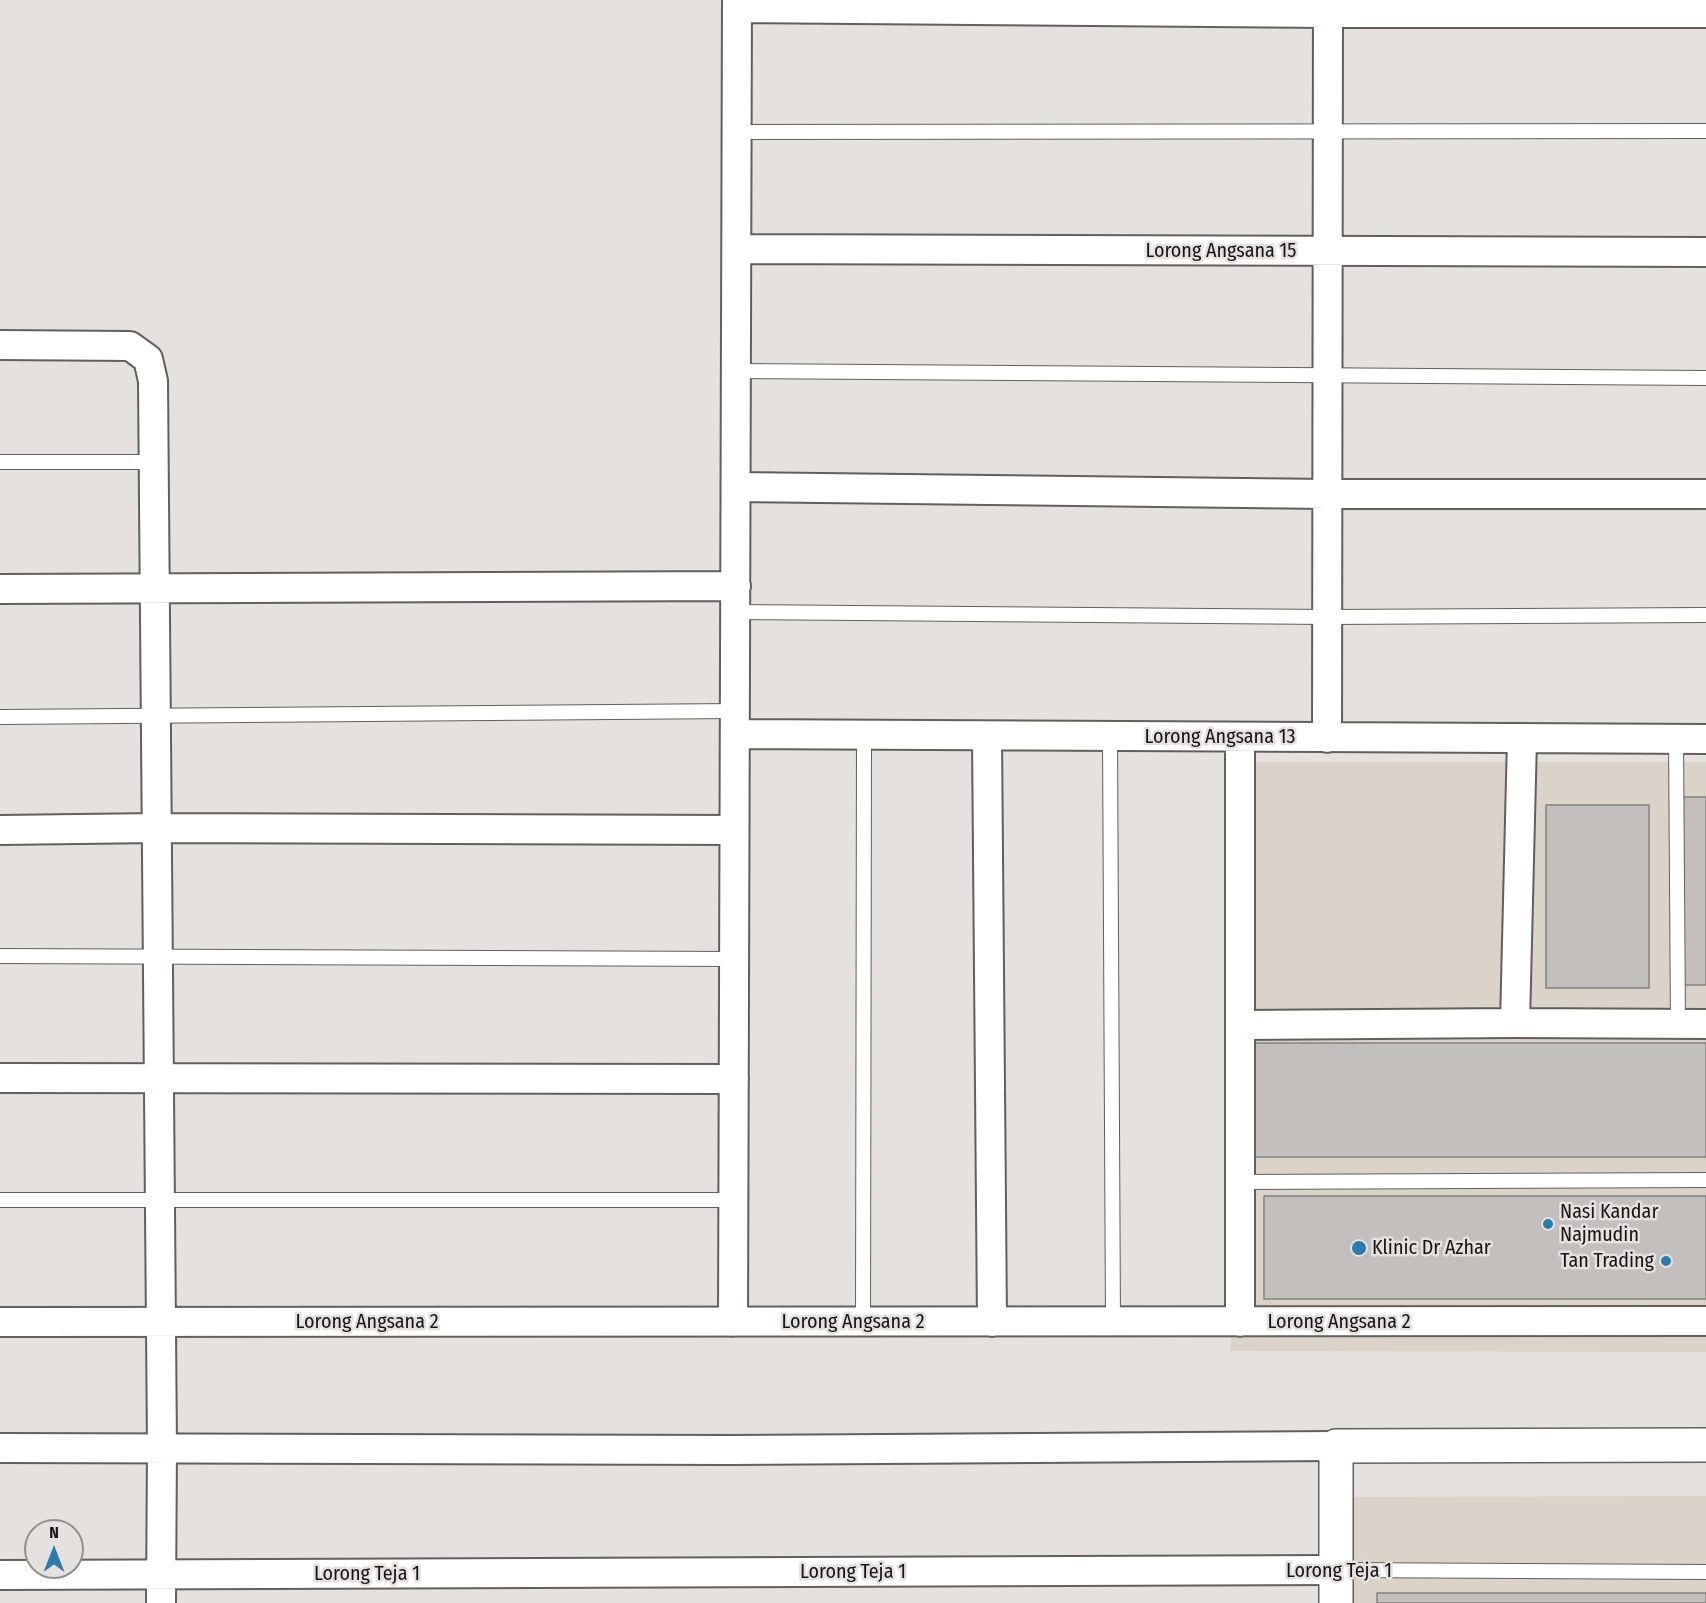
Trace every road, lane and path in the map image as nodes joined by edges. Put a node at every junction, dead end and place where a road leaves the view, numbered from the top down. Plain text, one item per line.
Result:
1 (737, 4) edge
2 (1328, 7) edge
3 (1706, 13) edge
4 (1706, 131) edge
5 (736, 132) junction
6 (1328, 132) junction
7 (736, 249) junction
8 (1328, 252) junction
9 (1706, 252) edge
10 (0, 345) edge
11 (736, 371) junction
12 (1328, 376) junction
13 (1706, 378) edge
14 (0, 462) edge
15 (154, 462) junction
16 (735, 486) junction
17 (1328, 494) junction
18 (1706, 494) edge
19 (155, 588) junction
20 (0, 589) edge
21 (735, 599) junction
22 (1706, 615) edge
23 (1328, 617) junction
24 (0, 717) edge
25 (156, 717) junction
26 (735, 723) junction
27 (864, 735) junction
28 (987, 736) junction
29 (1110, 737) junction
30 (1240, 737) junction
31 (1327, 738) junction
32 (1522, 738) junction
33 (1676, 739) junction
34 (1706, 739) edge
35 (157, 828) junction
36 (0, 830) edge
37 (734, 830) junction
38 (0, 957) edge
39 (157, 957) junction
40 (734, 959) junction
41 (1515, 1023) junction
42 (1692, 1024) edge
43 (1240, 1025) junction
44 (0, 1078) edge
45 (158, 1078) junction
46 (734, 1079) junction
47 (1706, 1180) edge
48 (1239, 1182) junction
49 (0, 1200) edge
50 (159, 1200) junction
51 (733, 1200) junction
52 (0, 1322) edge
53 (160, 1322) junction
54 (733, 1322) junction
55 (863, 1322) junction
56 (992, 1322) junction
57 (1113, 1322) junction
58 (1240, 1322) junction
59 (1706, 1322) edge
60 (1706, 1444) edge
61 (1336, 1446) junction
62 (162, 1447) junction
63 (0, 1448) edge
64 (1336, 1570) junction
65 (1706, 1572) edge
66 (0, 1575) edge
67 (161, 1575) junction
68 (161, 1603) edge
69 (1336, 1603) edge

1 - 2 street
1 - 5 street
2 - 3 street
2 - 6 street
4 - 6 lane
5 - 6 lane
5 - 7 street
6 - 8 street
7 - 8 street, Lorong Angsana 15
7 - 11 street
8 - 9 street, Lorong Angsana 15
8 - 12 street
10 - 15 street
11 - 12 lane
11 - 16 street
12 - 13 lane
12 - 17 street
14 - 15 lane
15 - 19 street
16 - 17 street
16 - 21 street
17 - 18 street
17 - 23 street
19 - 20 street
19 - 21 street
19 - 25 street
21 - 23 lane
21 - 26 street
22 - 23 lane
23 - 31 street
24 - 25 lane
25 - 26 lane
25 - 35 street
26 - 27 street, Lorong Angsana 13
26 - 37 street
27 - 28 street, Lorong Angsana 13
27 - 55 lane
28 - 29 street, Lorong Angsana 13
28 - 56 street
29 - 30 street, Lorong Angsana 13
29 - 57 lane
30 - 31 street, Lorong Angsana 13
30 - 43 street
31 - 32 street, Lorong Angsana 13
32 - 33 street, Lorong Angsana 13
32 - 41 street
33 - 34 street, Lorong Angsana 13
33 - 42 lane
35 - 36 street
35 - 37 street
35 - 39 street
37 - 40 street
38 - 39 lane
39 - 40 lane
39 - 45 street
40 - 46 street
41 - 42 street
41 - 43 street
43 - 48 street
44 - 45 street
45 - 46 street
45 - 50 street
46 - 51 street
47 - 48 lane
48 - 58 street
49 - 50 lane
50 - 51 lane
50 - 53 street
51 - 54 street
52 - 53 street, Lorong Angsana 2
53 - 54 street, Lorong Angsana 2
53 - 62 street
54 - 55 street, Lorong Angsana 2
55 - 56 street, Lorong Angsana 2
56 - 57 street, Lorong Angsana 2
57 - 58 street, Lorong Angsana 2
58 - 59 street, Lorong Angsana 2
60 - 61 street
61 - 62 street
61 - 64 street
62 - 63 street
62 - 67 street
64 - 65 lane, Lorong Teja 1
64 - 67 street, Lorong Teja 1
64 - 69 street
66 - 67 street, Lorong Teja 1
67 - 68 street

